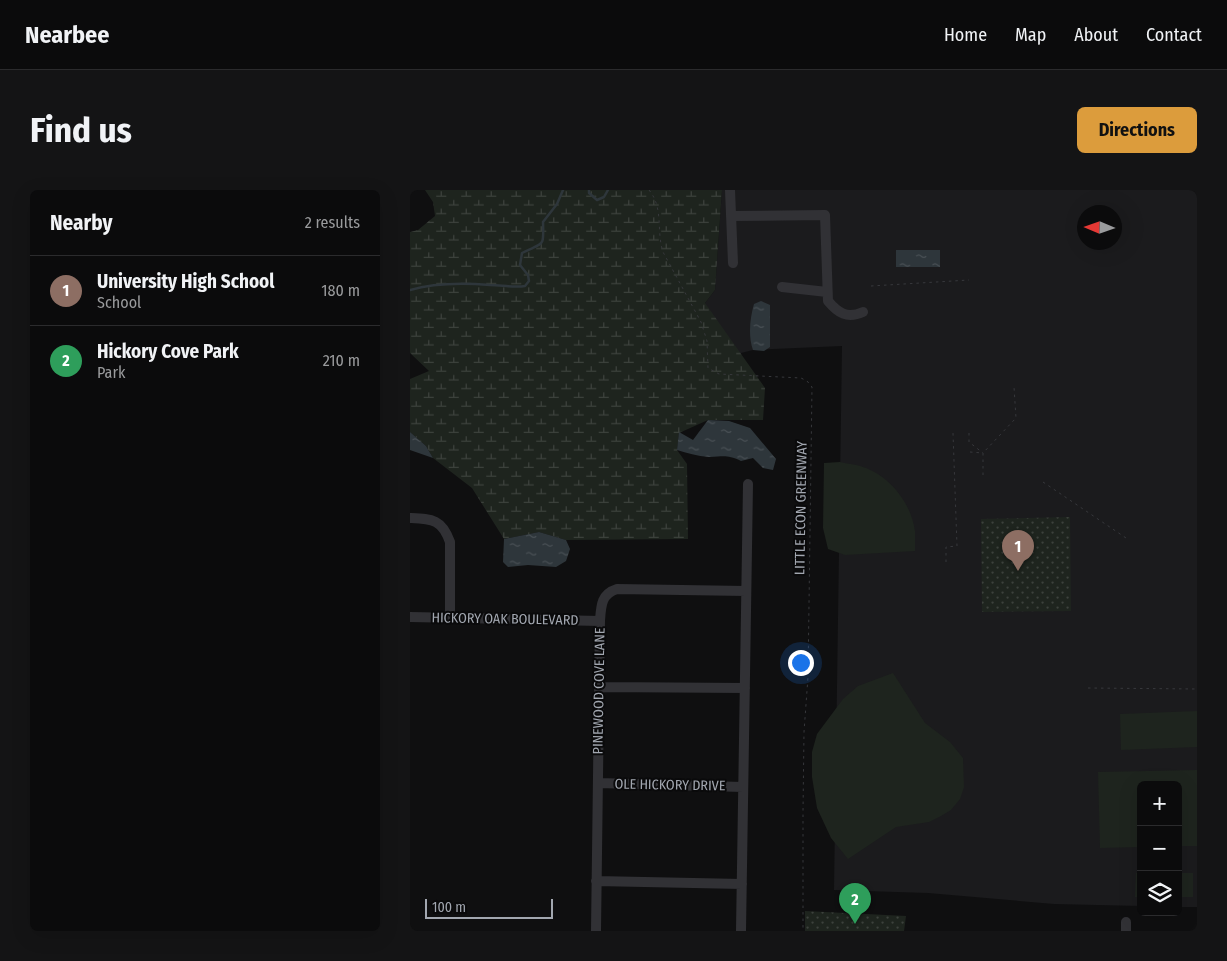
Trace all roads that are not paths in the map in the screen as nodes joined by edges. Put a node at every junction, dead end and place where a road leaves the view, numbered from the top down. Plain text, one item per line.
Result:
1 (730, 190) edge
2 (730, 216) junction
3 (733, 263) dead end
4 (782, 286) dead end
5 (827, 292) junction
6 (862, 312) dead end
7 (748, 484) dead end
8 (410, 518) edge
9 (746, 591) junction
10 (410, 617) edge
11 (450, 618) junction
12 (600, 621) junction
13 (599, 686) junction
14 (744, 688) junction
15 (598, 783) junction
16 (743, 786) junction
17 (596, 881) junction
18 (742, 884) junction
19 (596, 931) edge
20 (741, 931) edge

1 - 2 street
2 - 3 street
2 - 5 street
4 - 5 street
5 - 6 street
7 - 9 street
8 - 11 street
9 - 12 street, PINEWOOD COVE LANE
9 - 14 street
10 - 11 street, HICKORY OAK BOULEVARD
11 - 12 street, HICKORY OAK BOULEVARD
12 - 13 street, PINEWOOD COVE LANE
13 - 14 street
13 - 15 street, PINEWOOD COVE LANE
14 - 16 street
15 - 16 street, OLE HICKORY DRIVE
15 - 17 street, PINEWOOD COVE LANE
16 - 18 street
17 - 18 street
17 - 19 street, PINEWOOD COVE LANE
18 - 20 street

